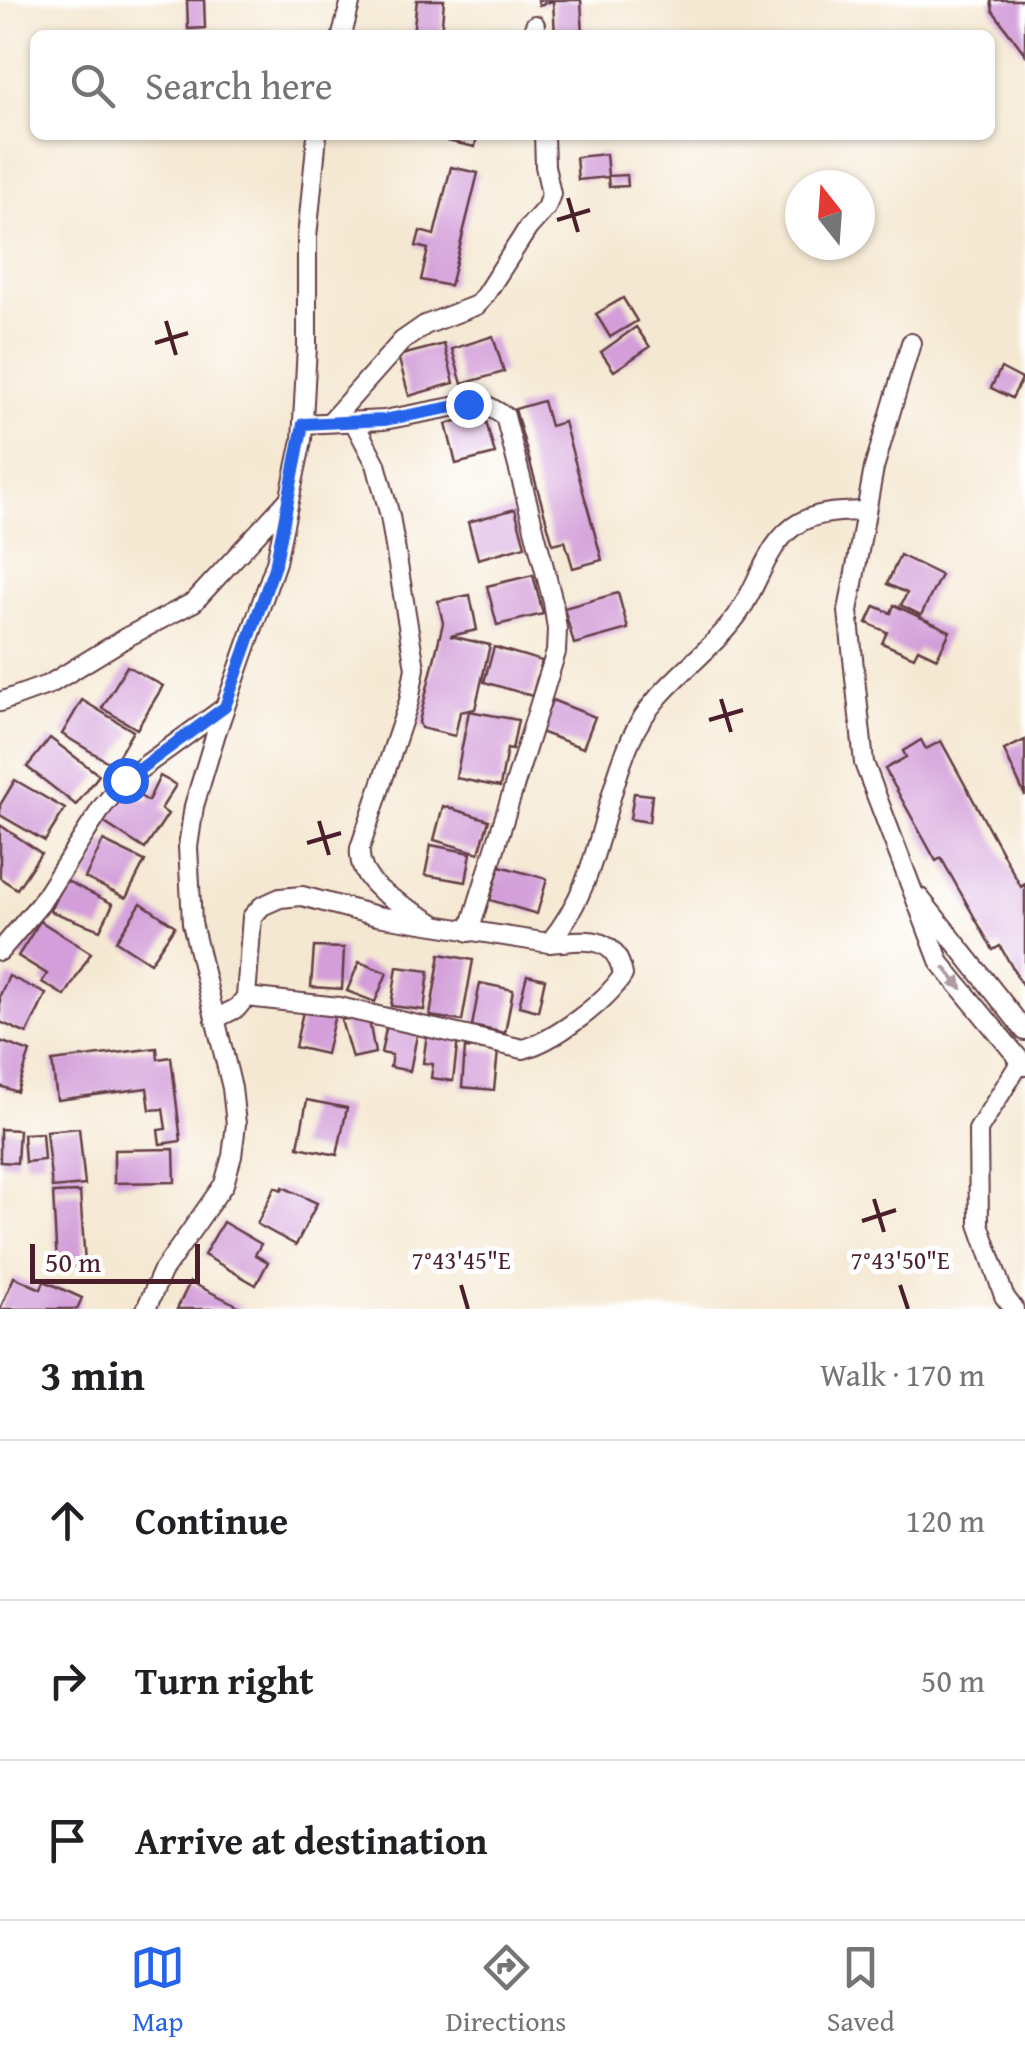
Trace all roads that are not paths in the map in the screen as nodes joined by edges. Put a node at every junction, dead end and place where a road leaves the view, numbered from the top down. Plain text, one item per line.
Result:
1 (351, 0) edge
2 (343, 30) edge
3 (317, 140) edge
4 (544, 140) edge
5 (911, 343) dead end
6 (330, 422) junction
7 (354, 422) junction
8 (303, 424) junction
9 (289, 499) junction
10 (866, 511) junction
11 (0, 702) edge
12 (225, 707) junction
13 (913, 890) junction
14 (442, 928) junction
15 (468, 932) junction
16 (549, 943) junction
17 (0, 951) edge
18 (246, 996) junction
19 (215, 1019) junction
20 (1025, 1031) edge
21 (1023, 1064) edge
22 (146, 1309) edge
23 (1014, 1309) edge

1 - 2 street
3 - 8 street
4 - 6 street
5 - 10 street
6 - 7 street
6 - 8 street
7 - 14 street
7 - 15 street
8 - 9 street
9 - 11 street
9 - 12 street
10 - 13 street
10 - 16 street
12 - 17 street
12 - 19 street
13 - 20 street
13 -> 21 street
14 - 15 street
14 - 18 street
15 - 16 street
16 - 18 street
18 - 19 street
19 - 22 street
21 - 23 street

